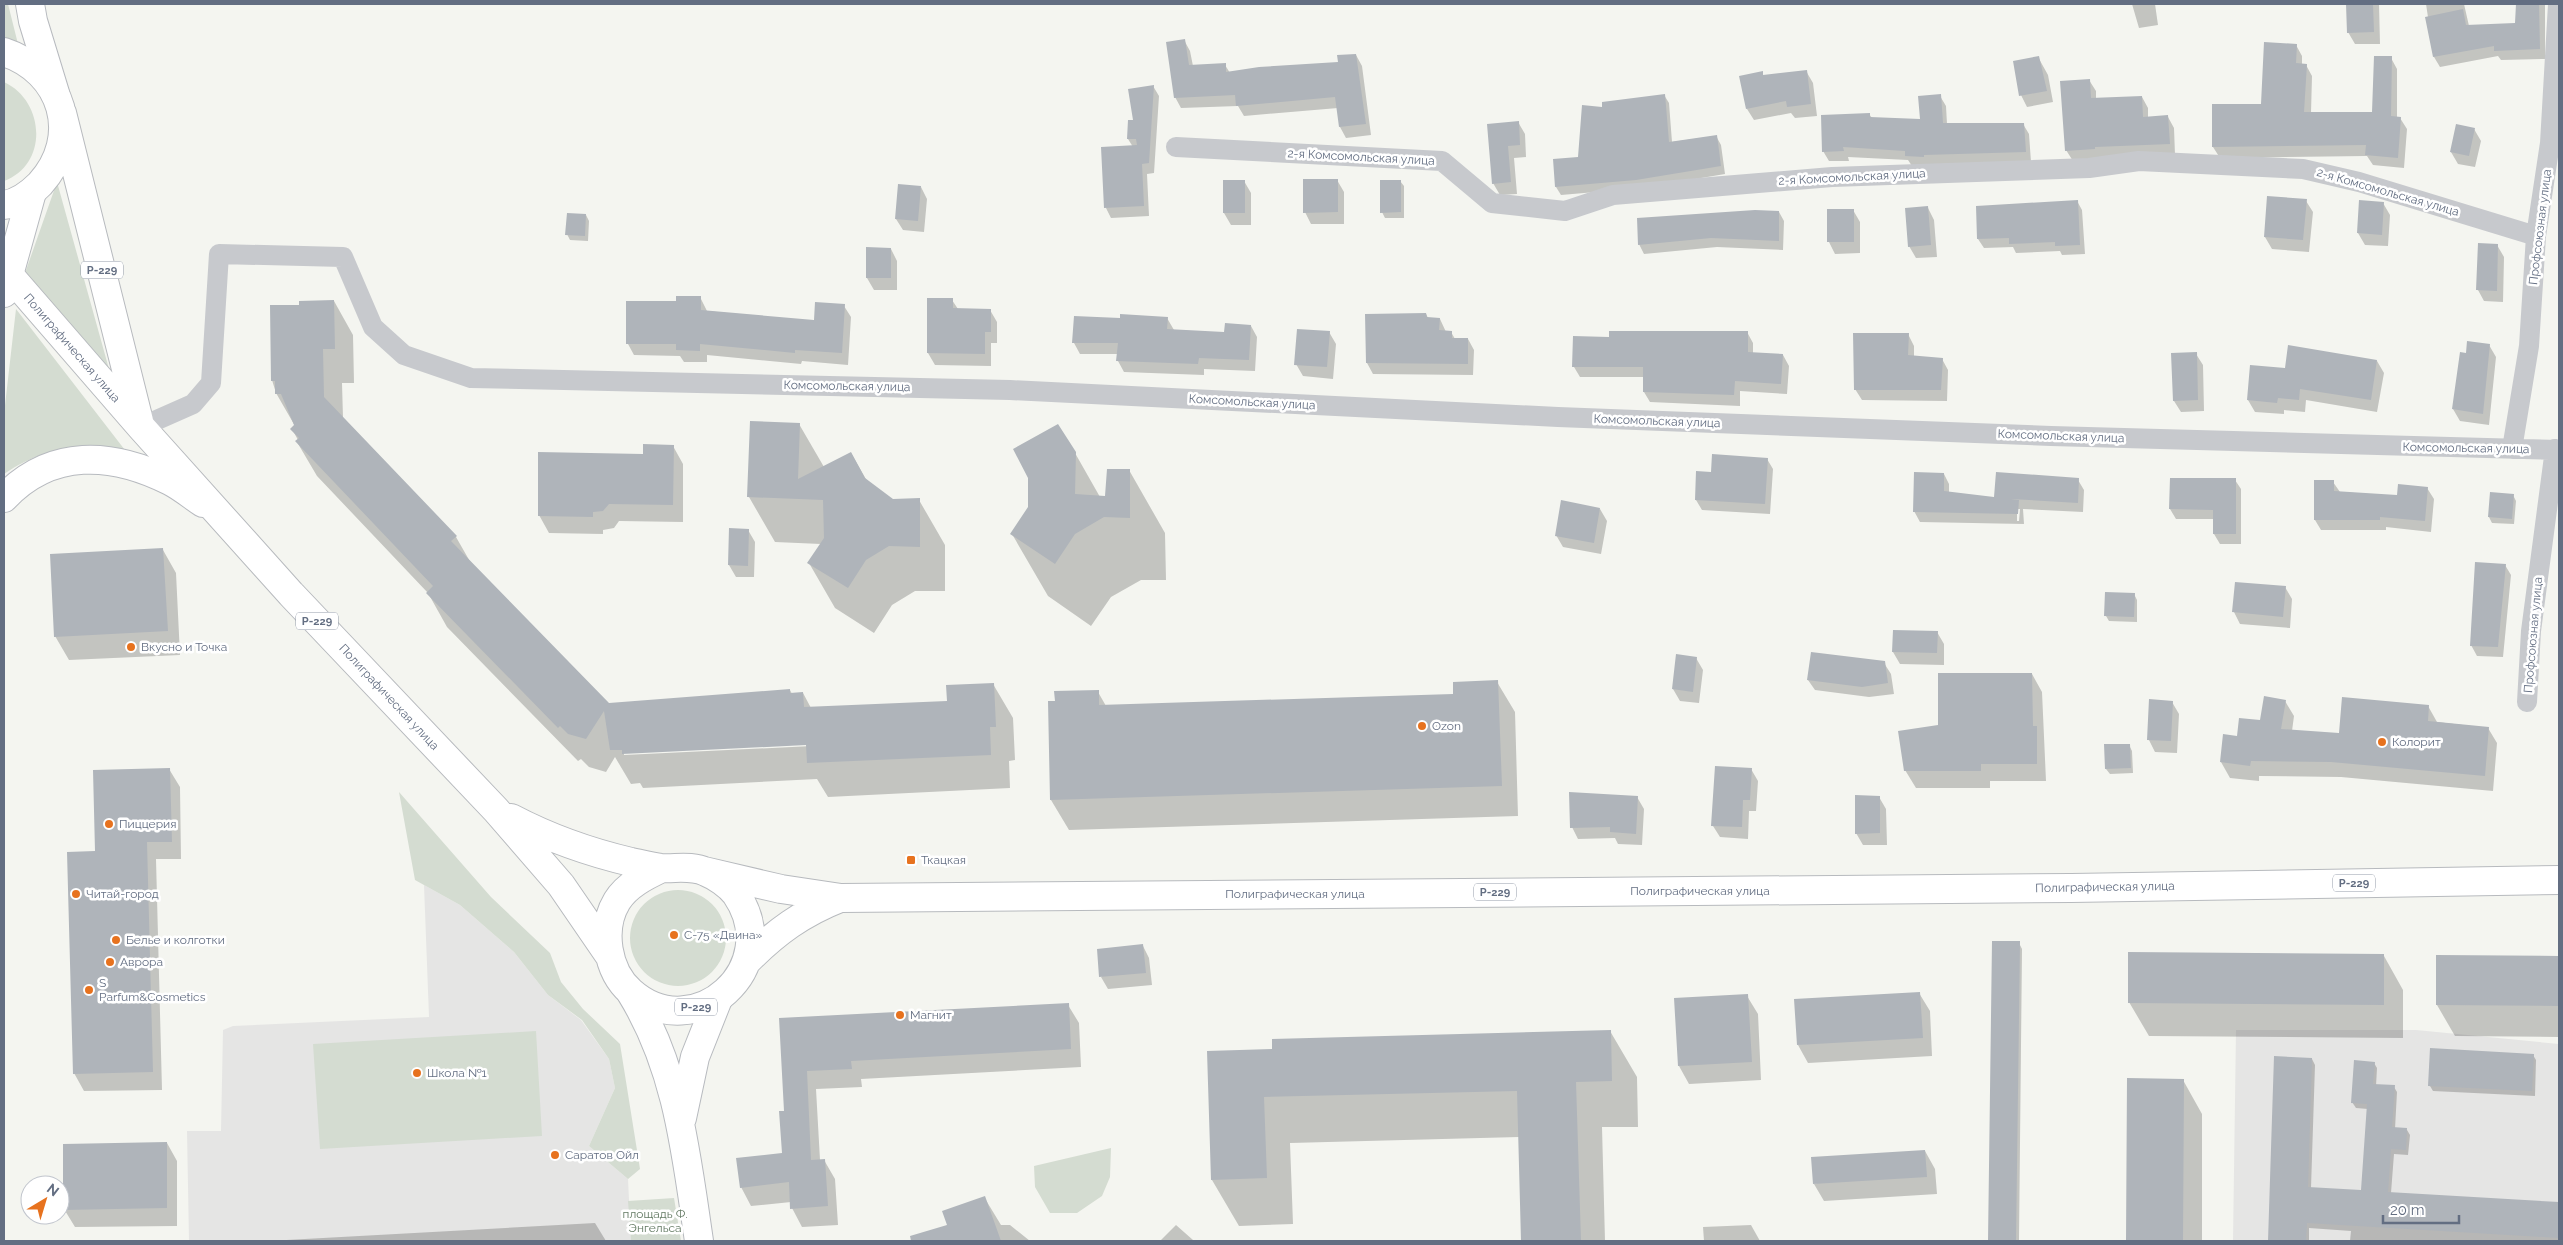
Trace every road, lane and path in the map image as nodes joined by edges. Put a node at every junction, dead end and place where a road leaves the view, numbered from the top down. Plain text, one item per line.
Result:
1 (30, 4) edge
2 (2558, 4) edge
3 (4, 52) edge
4 (58, 102) junction
5 (2555, 143) edge
6 (1176, 147) dead end
7 (32, 192) junction
8 (4, 205) edge
9 (2536, 236) junction
10 (5, 279) edge
11 (141, 427) junction
12 (2512, 449) junction
13 (2557, 449) edge
14 (4, 498) edge
15 (222, 515) junction
16 (2527, 702) dead end
17 (496, 810) junction
18 (662, 868) junction
19 (704, 871) junction
20 (2559, 880) edge
21 (842, 898) junction
22 (609, 955) junction
23 (747, 961) junction
24 (631, 993) junction
25 (718, 999) junction
26 (681, 1122) junction
27 (699, 1241) edge

1 - 4 main road
2 - 5 street, Профсоюзная улица
3 - 4 main road, Р-229
4 - 7 main road
4 - 11 main road, Полиграфическая улица / Р-229
5 - 9 street, Профсоюзная улица
6 - 9 street, 2-я Комсомольская улица
7 - 8 main road
7 - 10 main road
9 - 12 street, Профсоюзная улица
10 - 11 main road, Полиграфическая улица / Р-229
11 - 12 street, Комсомольская улица
11 - 15 main road, Полиграфическая улица / Р-229
12 - 13 street, Комсомольская улица
13 - 16 street, Профсоюзная улица
14 - 15 main road
15 - 17 main road, Полиграфическая улица / Р-229
17 - 18 main road, Полиграфическая улица / Р-229
17 - 22 main road, Полиграфическая улица / Р-229
18 - 19 main road, Полиграфическая улица / Р-229
18 - 22 main road, Полиграфическая улица / Р-229
19 - 21 main road, Полиграфическая улица / Р-229
19 - 23 main road, Полиграфическая улица / Р-229
20 - 21 main road, Полиграфическая улица / Р-229
21 - 23 main road, Полиграфическая улица / Р-229
22 - 24 main road, Полиграфическая улица / Р-229
23 - 25 main road, Полиграфическая улица / Р-229
24 - 25 main road, Полиграфическая улица / Р-229
24 - 26 main road
25 - 26 main road
26 - 27 main road

